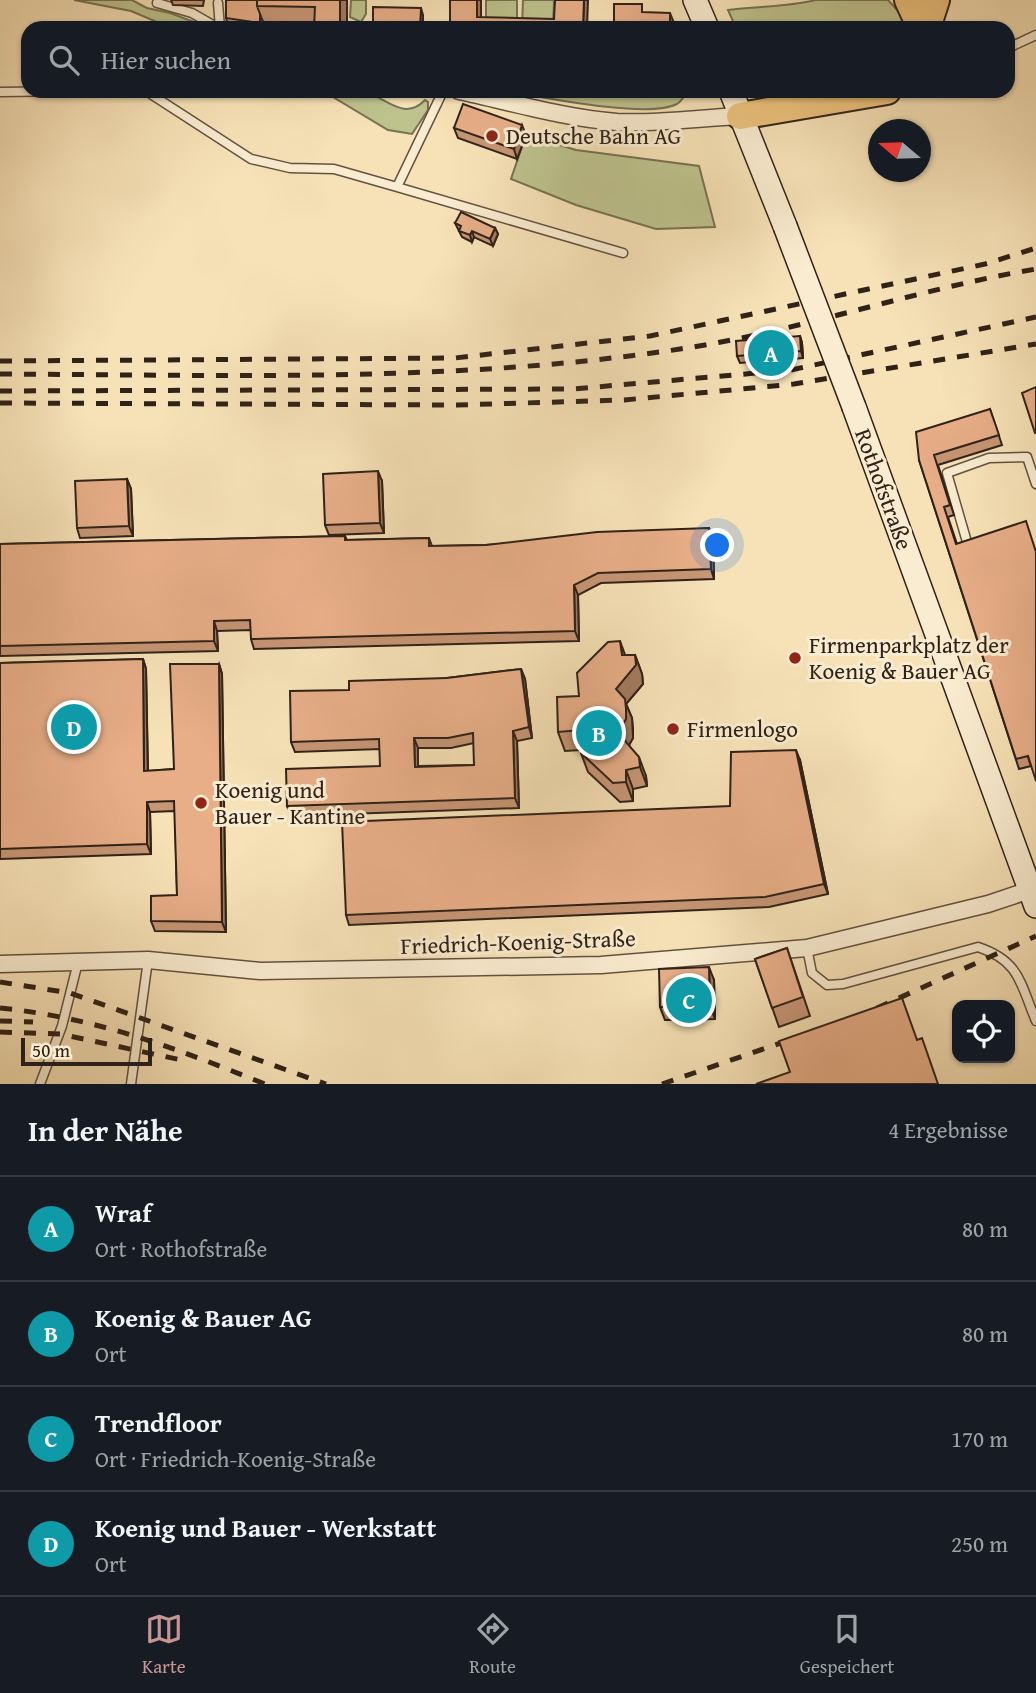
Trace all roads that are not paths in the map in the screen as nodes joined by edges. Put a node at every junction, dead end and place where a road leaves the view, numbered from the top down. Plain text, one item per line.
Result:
1 (695, 0) edge
2 (908, 0) edge
3 (936, 0) edge
4 (156, 3) dead end
5 (218, 3) dead end
6 (206, 21) edge
7 (219, 21) edge
8 (704, 21) edge
9 (918, 21) edge
10 (929, 21) edge
11 (1036, 35) edge
12 (1015, 45) edge
13 (0, 92) edge
14 (21, 92) edge
15 (157, 98) edge
16 (440, 98) edge
17 (490, 98) edge
18 (734, 98) edge
19 (854, 98) edge
20 (740, 116) junction
21 (397, 187) junction
22 (623, 253) dead end
23 (1033, 468) edge
24 (1036, 484) edge
25 (969, 551) edge
26 (1033, 898) edge
27 (807, 948) junction
28 (148, 960) junction
29 (78, 962) junction
30 (0, 964) edge
31 (1036, 1021) edge
32 (40, 1084) edge
33 (131, 1084) edge

1 - 8 main road
2 - 9 highway
3 - 10 highway
4 - 6 lane
5 - 7 lane
11 - 12 lane
13 - 14 lane
15 - 21 lane
16 - 21 lane
17 - 20 street
18 - 20 main road, Rothofstraße
19 - 20 highway
20 - 26 main road, Rothofstraße, bridge
21 - 22 lane
23 - 24 lane
23 - 25 lane
26 - 27 street, Friedrich-Koenig-Straße
27 - 28 street, Friedrich-Koenig-Straße
27 - 31 lane
28 - 29 street, Friedrich-Koenig-Straße
28 - 33 lane
29 - 30 street, Friedrich-Koenig-Straße
29 - 32 lane

